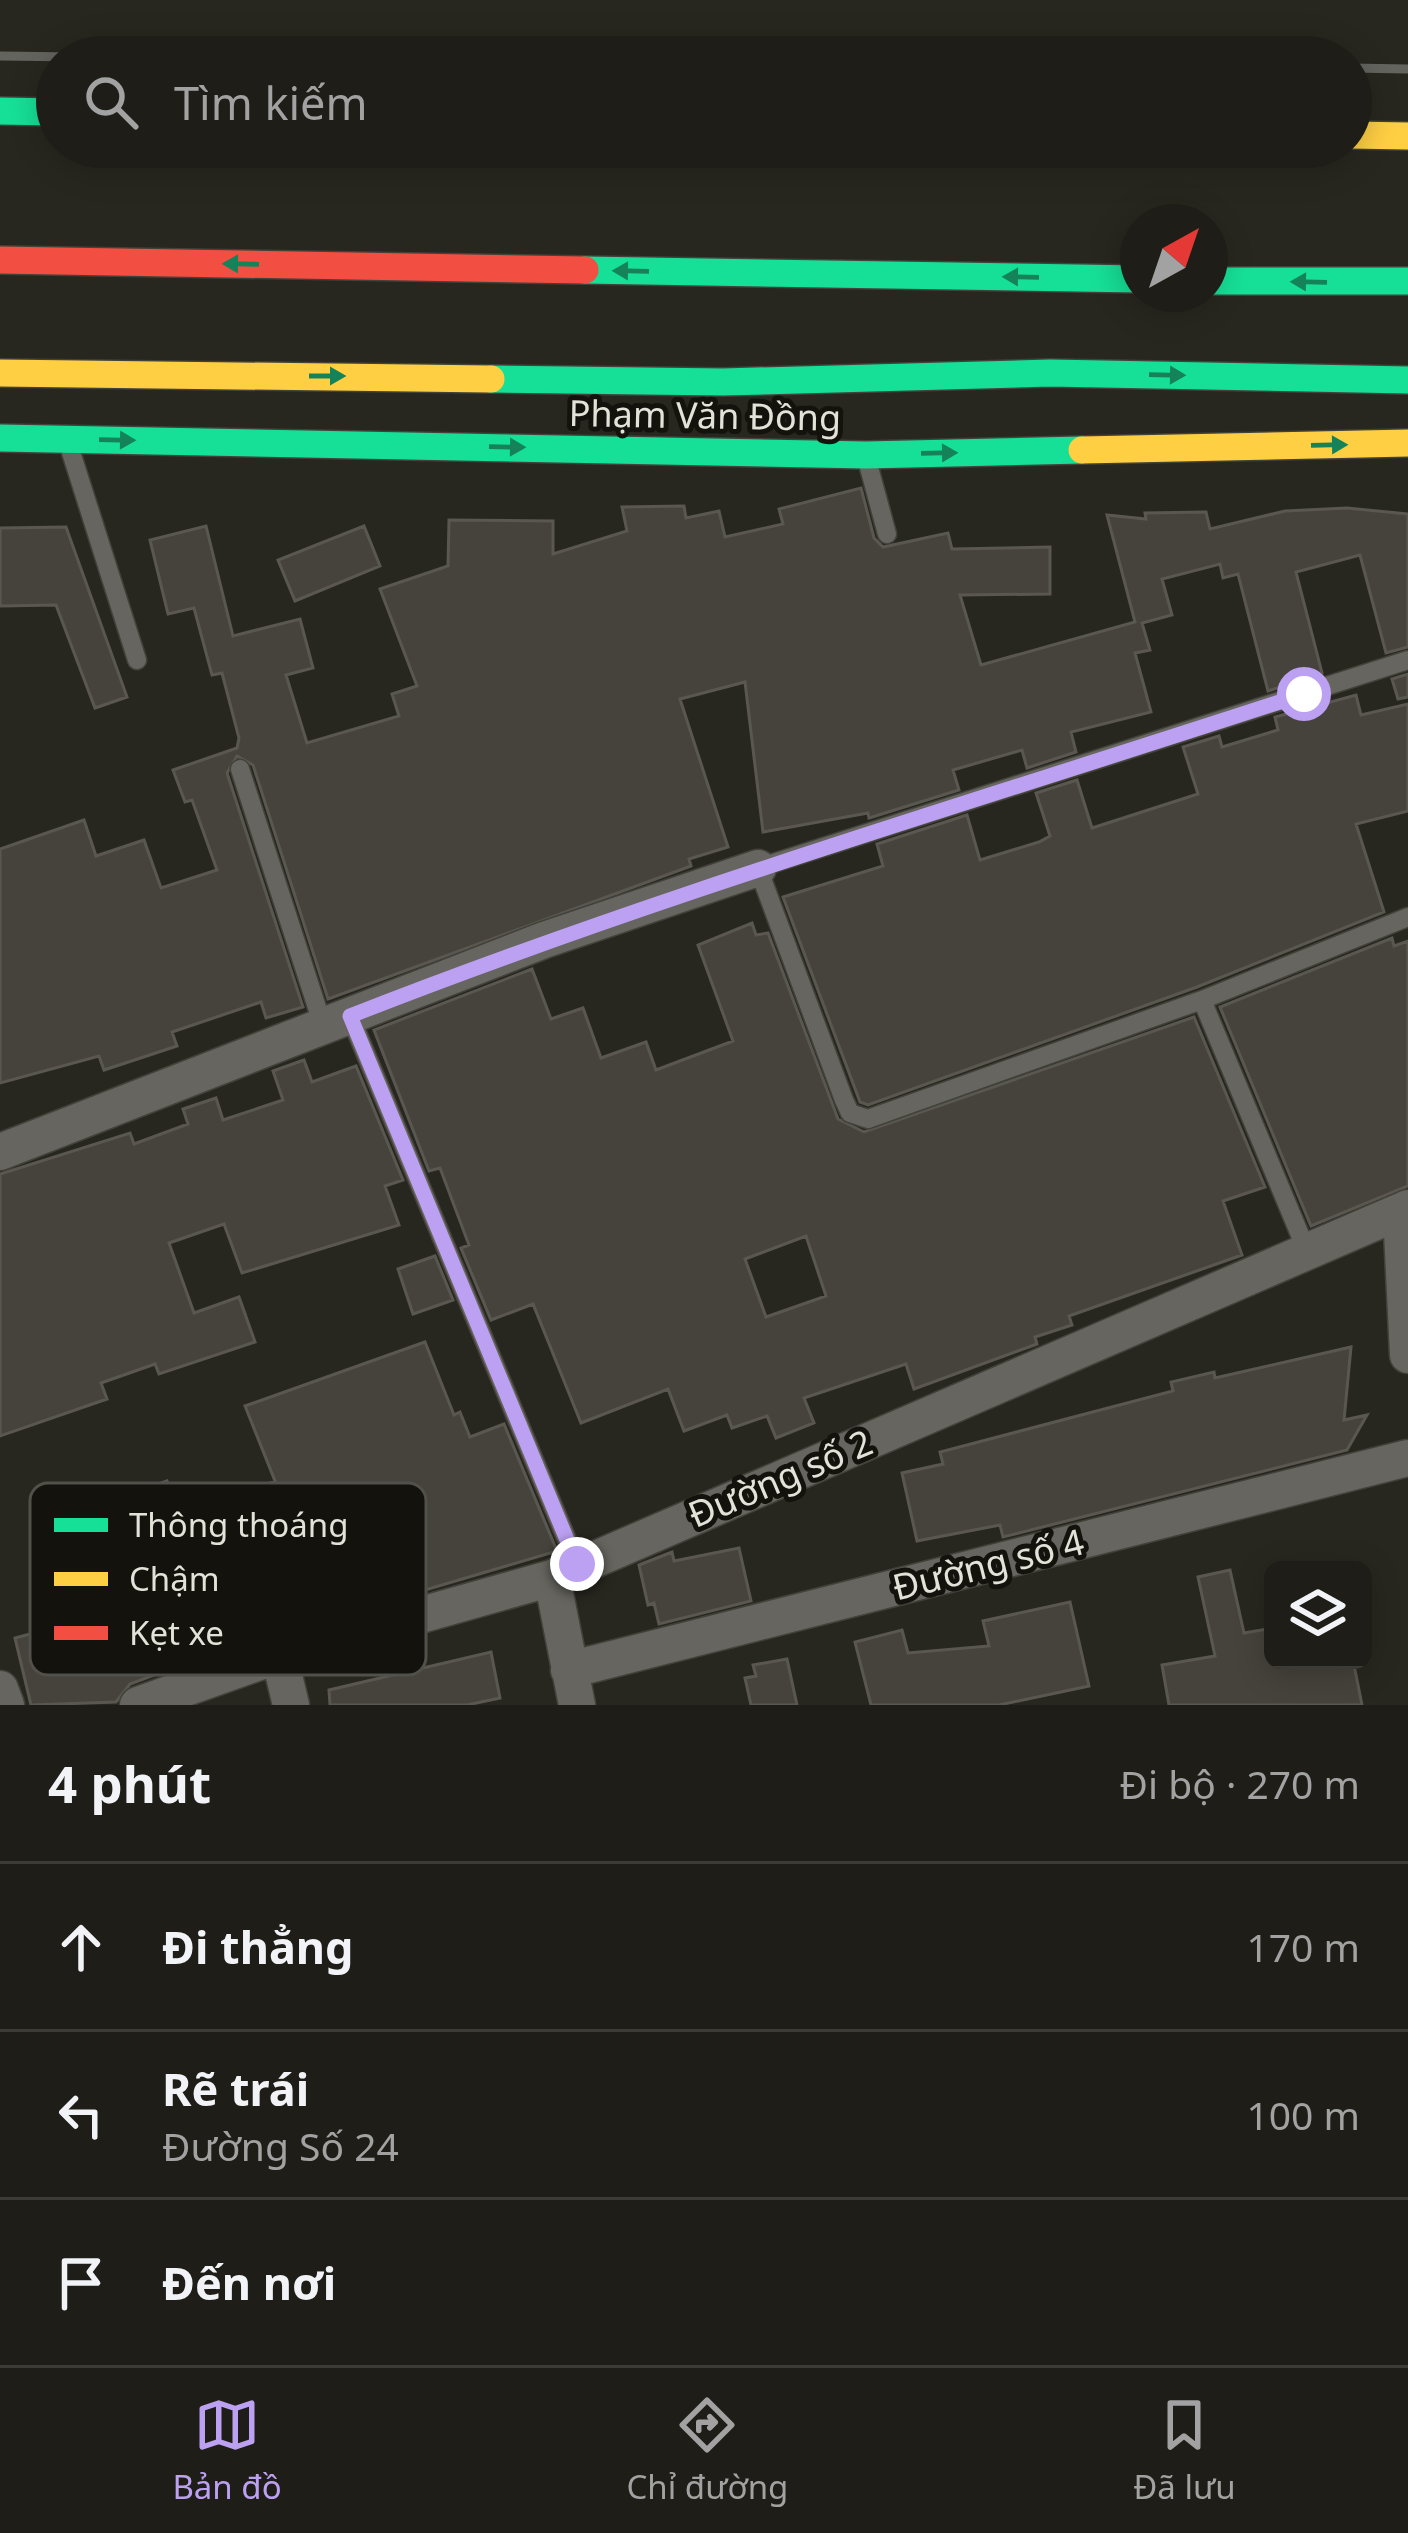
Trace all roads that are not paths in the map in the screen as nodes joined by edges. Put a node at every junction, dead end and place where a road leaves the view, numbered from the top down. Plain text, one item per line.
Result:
1 (0, 111) edge
2 (36, 112) edge
3 (1372, 135) edge
4 (1408, 136) edge
5 (0, 260) edge
6 (1120, 279) edge
7 (1228, 280) edge
8 (1408, 281) edge
9 (0, 373) edge
10 (1408, 380) edge
11 (0, 438) edge
12 (67, 439) junction
13 (1408, 443) edge
14 (866, 455) junction
15 (887, 534) dead end
16 (137, 660) dead end
17 (1408, 660) edge
18 (240, 769) dead end
19 (758, 868) junction
20 (1408, 917) edge
21 (1202, 1000) junction
22 (336, 1021) junction
23 (0, 1152) edge
24 (1404, 1210) edge
25 (1308, 1254) junction
26 (1408, 1355) edge
27 (1408, 1458) edge
28 (565, 1571) junction
29 (426, 1611) edge
30 (221, 1675) edge
31 (284, 1675) edge
32 (573, 1687) edge
33 (0, 1690) edge
34 (6, 1705) edge
35 (138, 1705) edge
36 (291, 1705) edge

1 - 2 main road
3 - 4 main road
6 -> 5 main road
8 -> 7 main road
9 -> 10 main road, Phạm Văn Đồng
11 - 12 main road, Phạm Văn Đồng
12 -> 14 main road, Phạm Văn Đồng
12 - 16 lane
14 -> 13 main road, Phạm Văn Đồng
14 - 15 lane
17 - 19 lane
18 - 22 lane
19 - 21 lane
19 - 22 street
20 - 21 lane
21 - 25 lane
22 - 23 street
22 - 28 lane
24 - 25 street, Đường số 2
24 - 26 street
25 - 28 street, Đường số 2
27 - 32 street, Đường số 4
28 - 29 street, Đường số 2
28 - 32 street
30 - 35 street, Đường số 2
31 - 36 street
33 - 34 street

